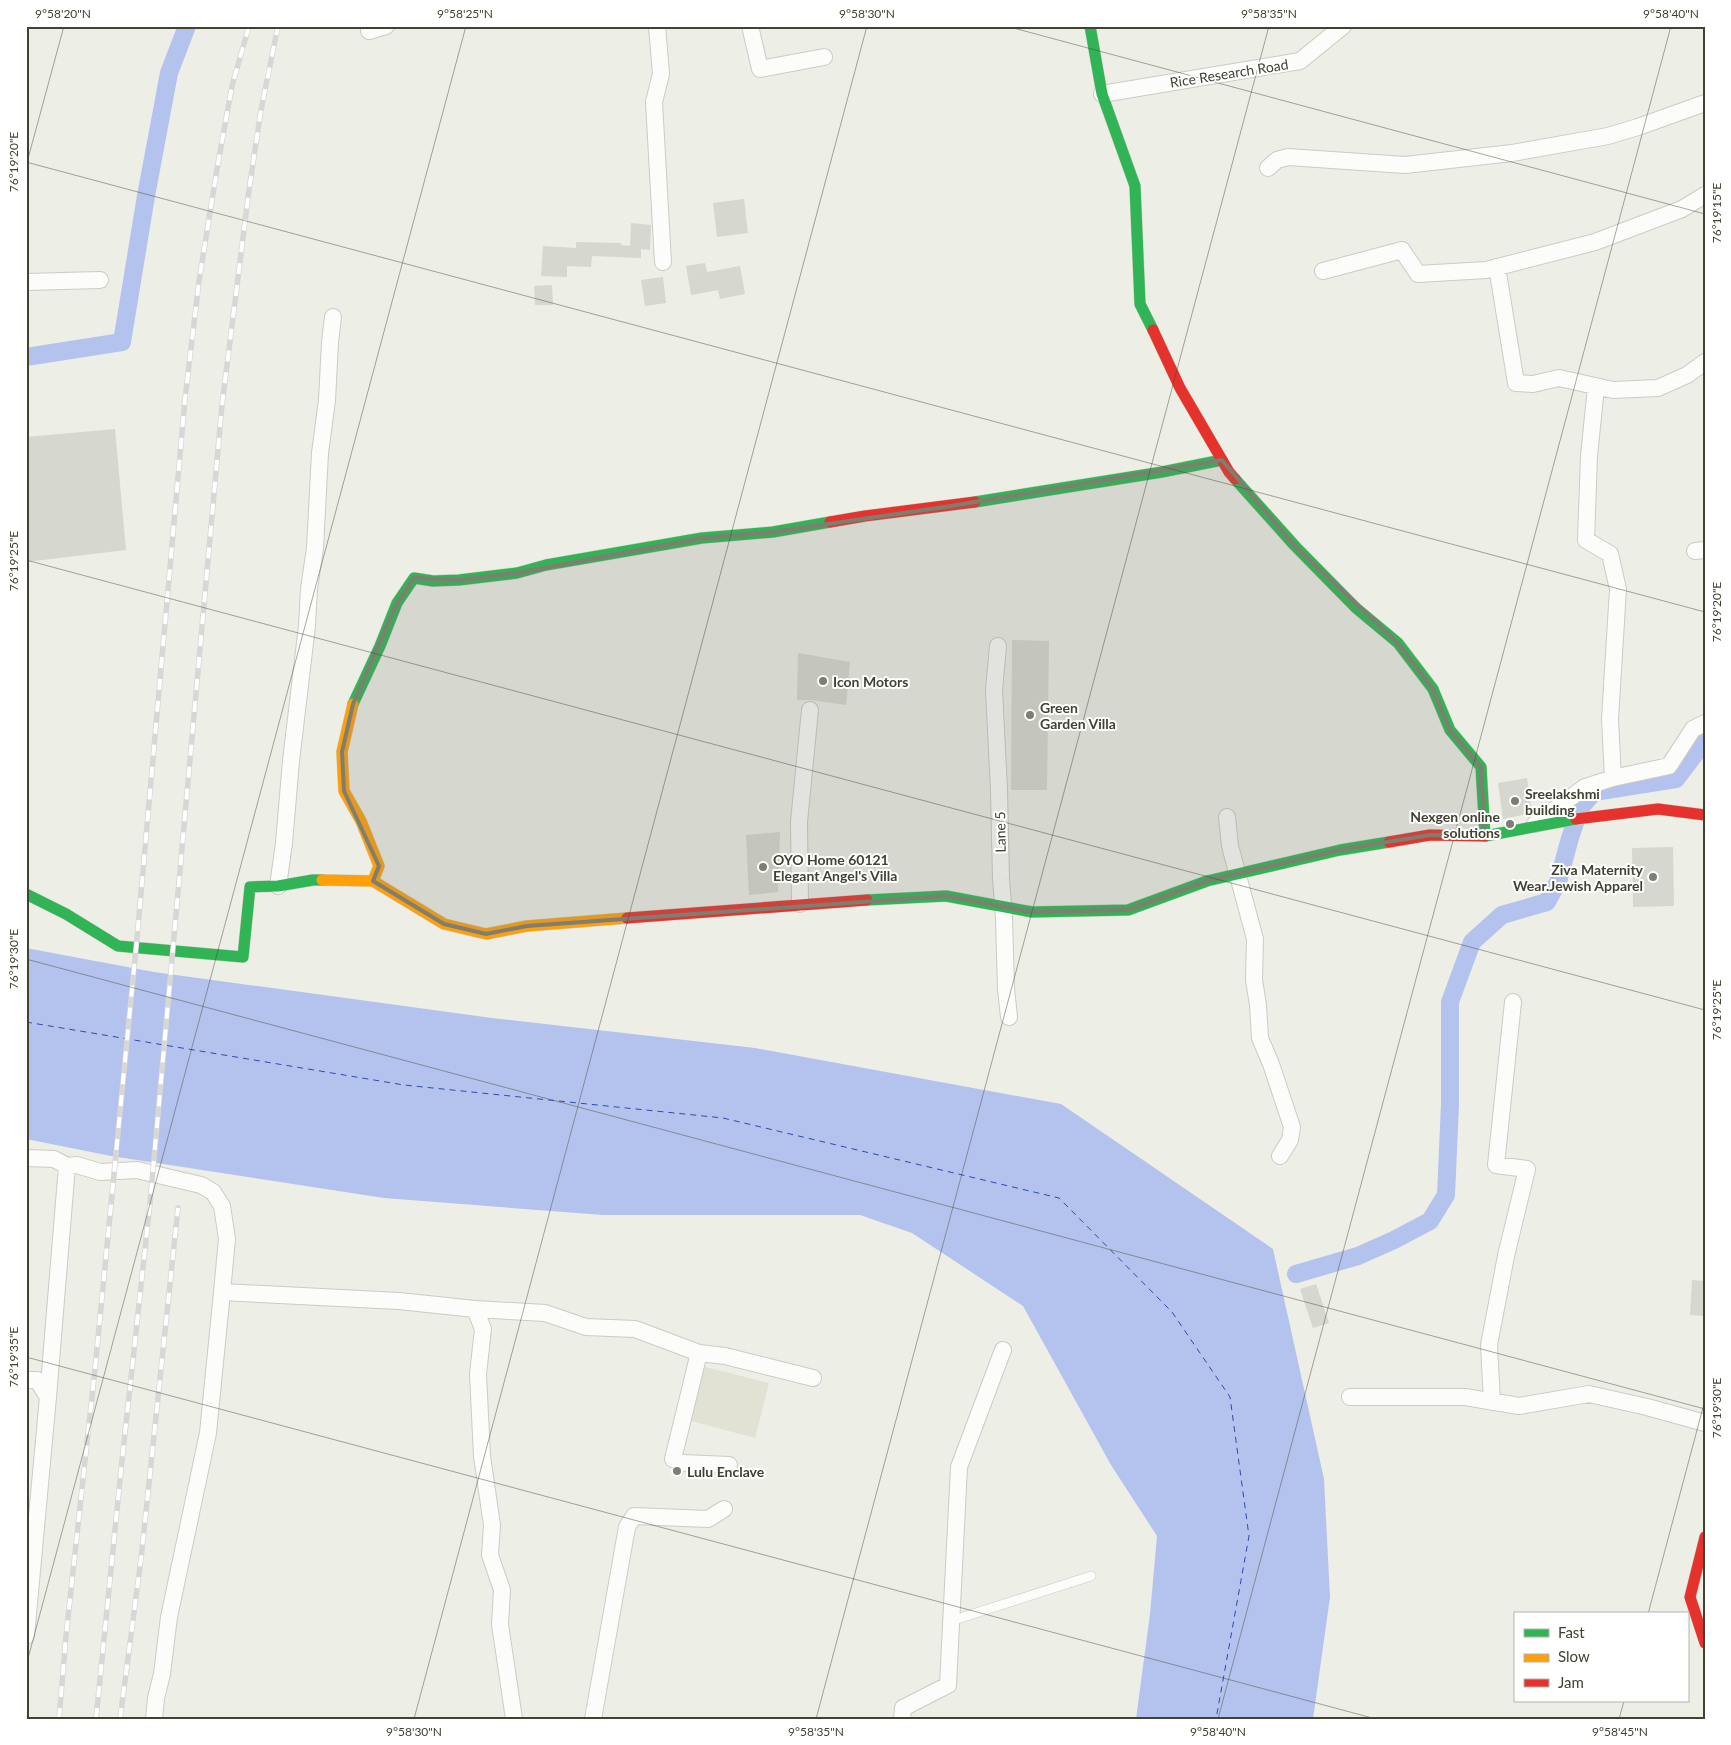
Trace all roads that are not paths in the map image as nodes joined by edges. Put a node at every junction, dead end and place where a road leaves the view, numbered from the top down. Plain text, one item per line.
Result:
1 (386, 26) edge
2 (657, 26) edge
3 (750, 26) edge
4 (1090, 26) edge
5 (1343, 26) edge
6 (369, 31) dead end
7 (824, 57) dead end
8 (1102, 94) junction
9 (1705, 103) edge
10 (1268, 168) dead end
11 (1705, 195) edge
12 (663, 262) dead end
13 (1497, 267) junction
14 (1324, 271) dead end
15 (100, 280) dead end
16 (26, 282) edge
17 (333, 317) dead end
18 (1705, 362) edge
19 (1596, 387) junction
20 (1222, 460) junction
21 (998, 646) dead end
22 (810, 710) dead end
23 (1705, 723) edge
24 (1613, 778) junction
25 (1705, 815) edge
26 (1227, 817) dead end
27 (1531, 827) junction
28 (1485, 836) junction
29 (1237, 875) junction
30 (373, 881) junction
31 (278, 886) junction
32 (26, 894) edge
33 (800, 904) junction
34 (1003, 907) junction
35 (1513, 1002) dead end
36 (1009, 1017) dead end
37 (1280, 1156) dead end
38 (26, 1158) edge
39 (67, 1166) junction
40 (222, 1292) junction
41 (475, 1309) junction
42 (1003, 1350) dead end
43 (699, 1353) junction
44 (813, 1378) dead end
45 (26, 1380) edge
46 (48, 1397) junction
47 (1350, 1397) dead end
48 (1492, 1402) junction
49 (1705, 1423) edge
50 (729, 1465) dead end
51 (724, 1509) dead end
52 (1705, 1537) edge
53 (1090, 1576) dead end
54 (951, 1621) junction
55 (26, 1636) edge
56 (1705, 1644) edge
57 (154, 1719) edge
58 (514, 1719) edge
59 (593, 1719) edge
60 (902, 1719) edge

1 - 6 street
2 - 12 street
3 - 7 street
4 - 8 street
5 - 8 street, Rice Research Road
8 - 20 street
9 - 10 street
11 - 13 street
13 - 14 street
13 - 19 street
15 - 16 street
17 - 31 street
18 - 19 street
19 - 24 street
20 - 28 street
20 - 30 street
21 - 34 street, Lane 5
22 - 33 street
23 - 24 street
24 - 27 street
25 - 27 street
26 - 29 street
27 - 28 street
28 - 29 street
29 - 34 street
29 - 37 street
30 - 31 street
30 - 33 street
31 - 32 street
33 - 34 street
34 - 36 street, Lane 5
35 - 48 street
38 - 39 street
39 - 40 street
39 - 46 street
40 - 41 street
40 - 57 street
41 - 43 street
41 - 58 street
42 - 54 street
43 - 44 street
43 - 50 street
45 - 46 street
46 - 55 street
47 - 48 street
48 - 49 street
51 - 59 street
52 - 56 street
53 - 54 lane
54 - 60 street

